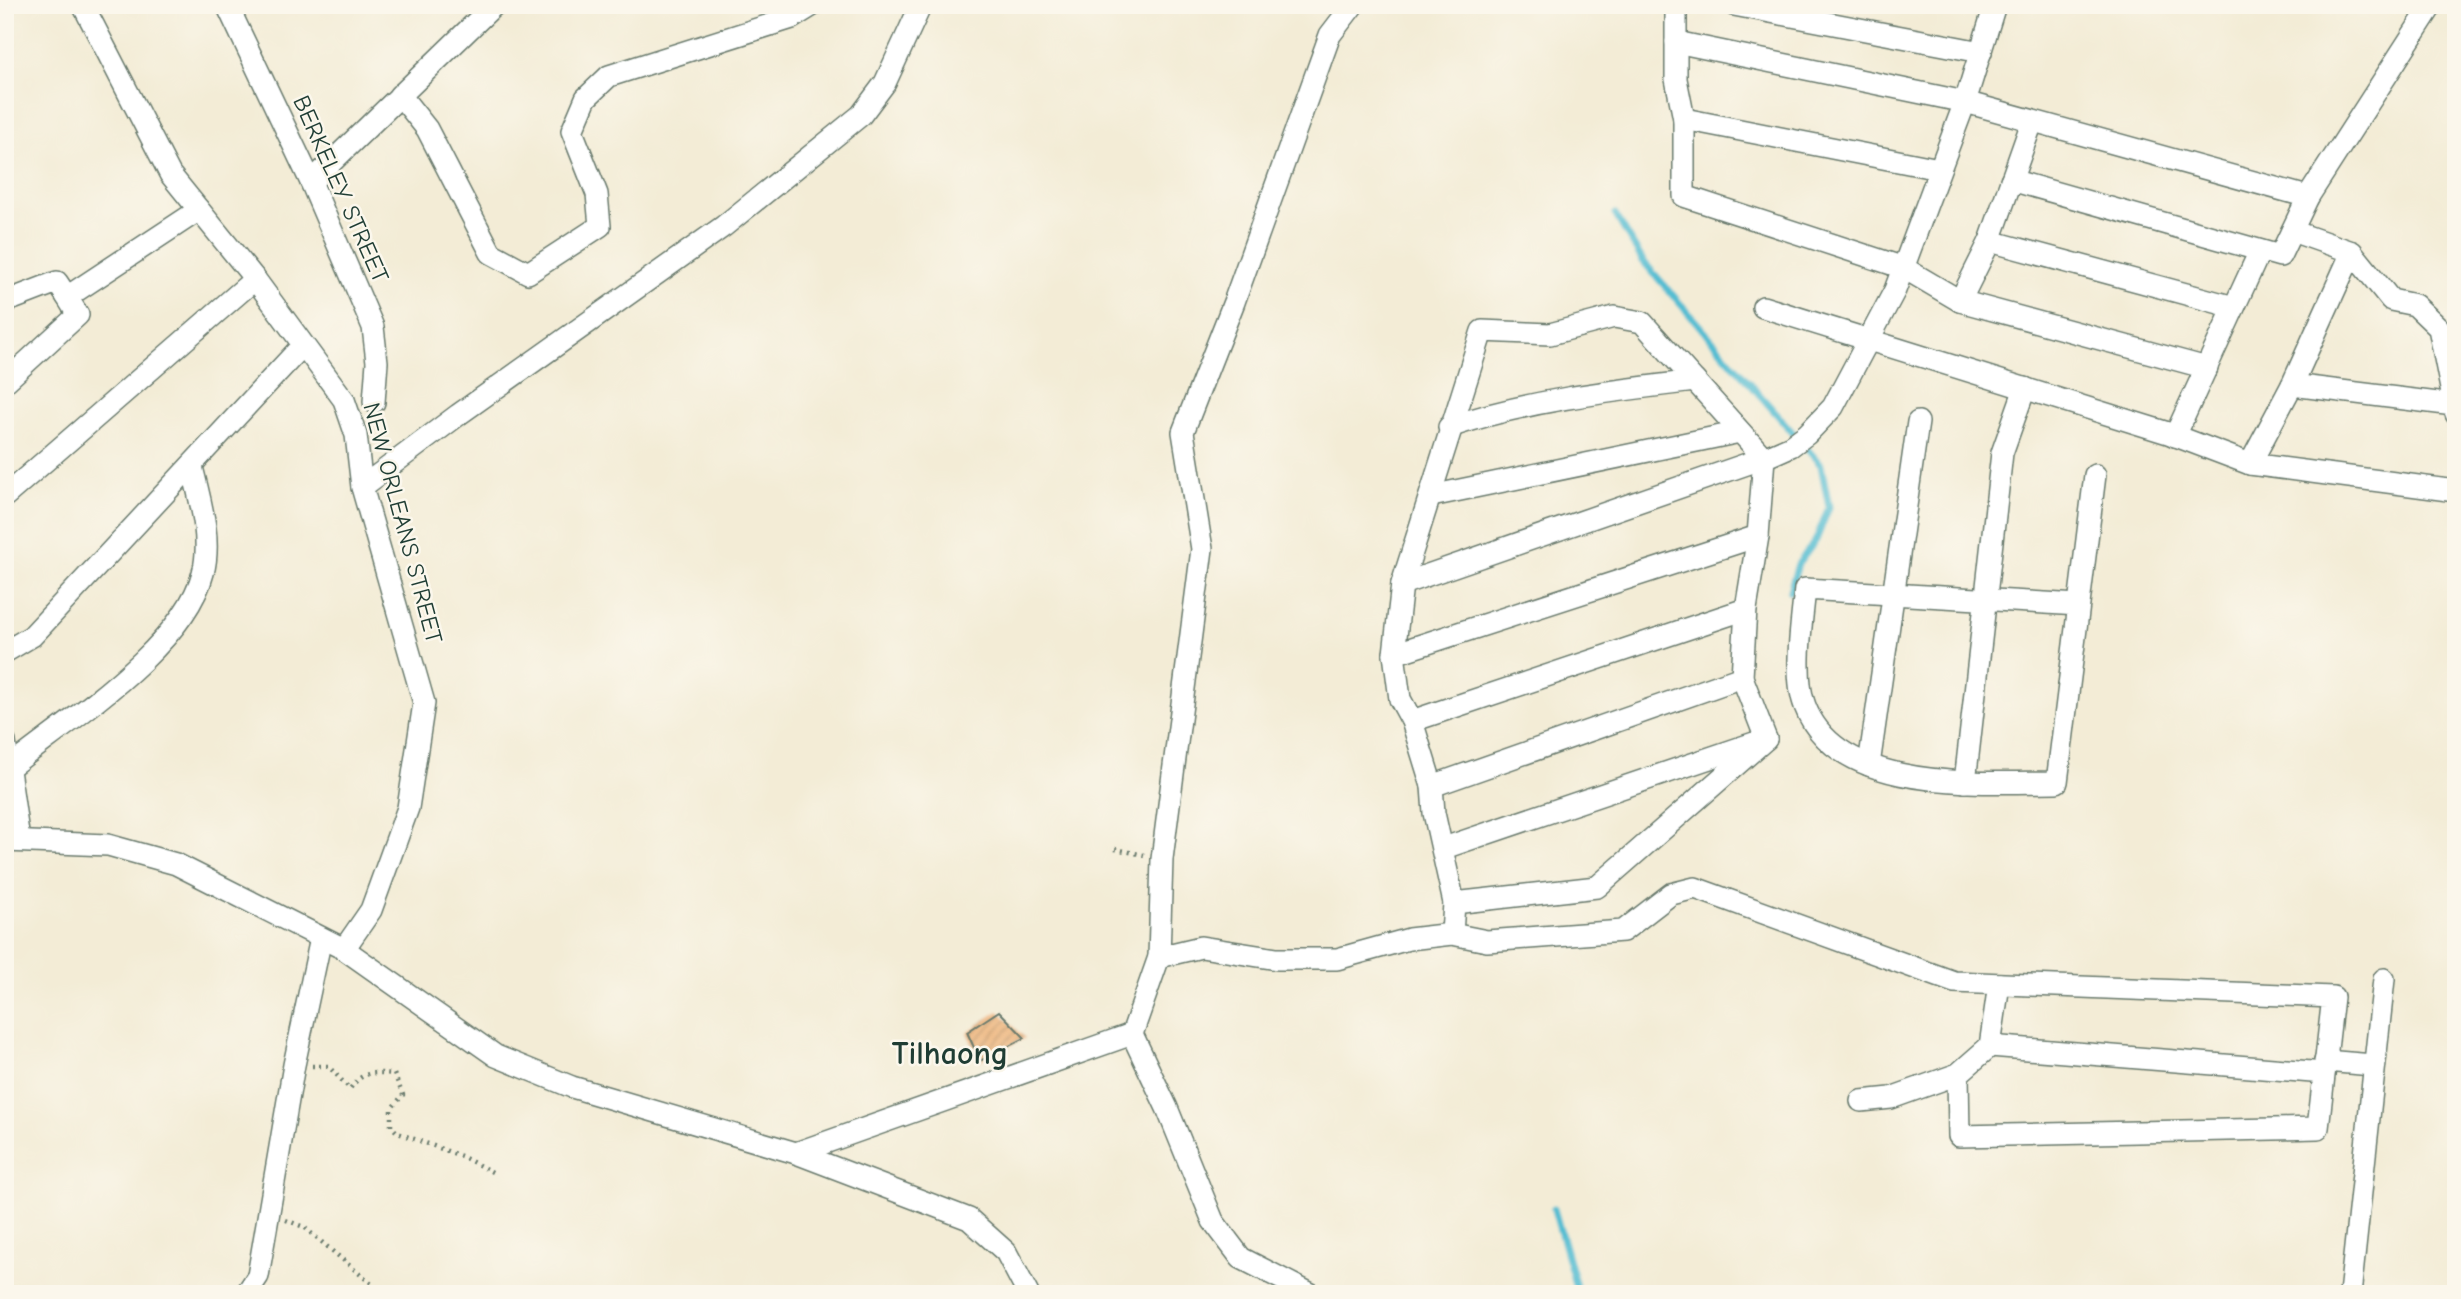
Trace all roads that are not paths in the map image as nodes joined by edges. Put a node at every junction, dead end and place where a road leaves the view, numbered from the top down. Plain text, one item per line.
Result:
1 (83, 5) edge
2 (227, 5) edge
3 (494, 5) edge
4 (813, 5) edge
5 (920, 5) edge
6 (1353, 5) edge
7 (1676, 5) edge
8 (1734, 5) edge
9 (1995, 5) edge
10 (2431, 5) edge
11 (1676, 42) junction
12 (1981, 52) junction
13 (400, 95) junction
14 (1965, 102) junction
15 (1684, 119) junction
16 (2032, 122) junction
17 (1938, 169) junction
18 (2011, 180) junction
19 (311, 182) junction
20 (2308, 197) junction
21 (199, 210) junction
22 (2292, 230) junction
23 (1990, 241) junction
24 (2260, 251) junction
25 (2352, 252) junction
26 (1903, 268) junction
27 (255, 279) junction
28 (67, 296) junction
29 (1960, 301) junction
30 (5, 303) edge
31 (1763, 307) dead end
32 (2234, 307) junction
33 (1868, 338) junction
34 (303, 345) junction
35 (2207, 368) junction
36 (1695, 381) junction
37 (5, 383) edge
38 (2292, 385) junction
39 (2025, 388) junction
40 (374, 402) dead end
41 (2455, 410) edge
42 (1918, 422) dead end
43 (1449, 426) junction
44 (1740, 432) junction
45 (2175, 436) junction
46 (1764, 458) junction
47 (2250, 464) junction
48 (192, 467) junction
49 (2095, 475) dead end
50 (362, 487) junction
51 (2456, 491) edge
52 (5, 496) edge
53 (1431, 496) junction
54 (1758, 536) junction
55 (1402, 584) junction
56 (1894, 592) junction
57 (1985, 598) junction
58 (2079, 605) junction
59 (1746, 609) junction
60 (5, 652) edge
61 (1394, 654) junction
62 (1742, 677) junction
63 (1412, 721) junction
64 (1766, 739) junction
65 (5, 742) edge
66 (1869, 765) junction
67 (10, 766) junction
68 (1965, 782) junction
69 (1432, 786) junction
70 (12, 840) edge
71 (1444, 848) junction
72 (1454, 903) junction
73 (1452, 933) junction
74 (321, 938) junction
75 (344, 949) junction
76 (1159, 957) junction
77 (2384, 979) dead end
78 (1999, 984) junction
79 (1132, 1034) junction
80 (1990, 1046) junction
81 (2373, 1065) junction
82 (2325, 1067) junction
83 (1958, 1074) junction
84 (1861, 1101) dead end
85 (796, 1153) junction
86 (1026, 1293) edge
87 (246, 1294) edge
88 (1311, 1294) edge
89 (2350, 1294) edge

1 - 21 street, NEW ORLEANS STREET
2 - 19 street, BERKELEY STREET
3 - 13 street
4 - 13 street
5 - 50 street
6 - 76 street
7 - 11 street
8 - 12 street
9 - 12 street
10 - 20 street
11 - 14 street
11 - 15 street
12 - 14 street
13 - 19 street
14 - 16 street
14 - 17 street
15 - 17 street
15 - 26 street
16 - 18 street
16 - 20 street
17 - 26 street
18 - 23 street
18 - 24 street
19 - 40 street, BERKELEY STREET
20 - 22 street
21 - 27 street, NEW ORLEANS STREET
21 - 28 street
22 - 24 street
22 - 25 street
23 - 29 street
23 - 32 street
24 - 32 street
25 - 38 street
25 - 41 street
26 - 29 street
26 - 33 street
27 - 34 street, NEW ORLEANS STREET
27 - 52 street
28 - 30 street
28 - 37 street
29 - 35 street
31 - 33 street
32 - 35 street
33 - 39 street
33 - 46 street
34 - 48 street
34 - 50 street, NEW ORLEANS STREET
35 - 45 street
36 - 43 street
36 - 43 street
36 - 44 street
38 - 41 street
38 - 47 street
39 - 45 street
39 - 57 street
42 - 56 street
43 - 53 street
44 - 46 street
44 - 53 street
45 - 47 street
46 - 54 street
46 - 55 street
47 - 51 street
48 - 60 street
48 - 67 street
49 - 58 street
50 - 75 street, NEW ORLEANS STREET
53 - 55 street
54 - 59 street
54 - 61 street
55 - 61 street
56 - 57 street
56 - 66 street
56 - 66 street
57 - 58 street
57 - 68 street
58 - 68 street
59 - 62 street
59 - 63 street
61 - 63 street
62 - 64 street
62 - 69 street
63 - 69 street
64 - 71 street
64 - 72 street
65 - 67 street
66 - 68 street
67 - 70 street
69 - 71 street
70 - 74 street
71 - 72 street
72 - 73 street
73 - 76 street
73 - 78 street
74 - 75 street
74 - 87 street
75 - 85 street
76 - 79 street
77 - 81 street
78 - 80 street
78 - 82 street
79 - 85 street
79 - 88 street
80 - 82 street
80 - 83 street
81 - 82 street
81 - 89 street
82 - 83 street
83 - 84 street
85 - 86 street

